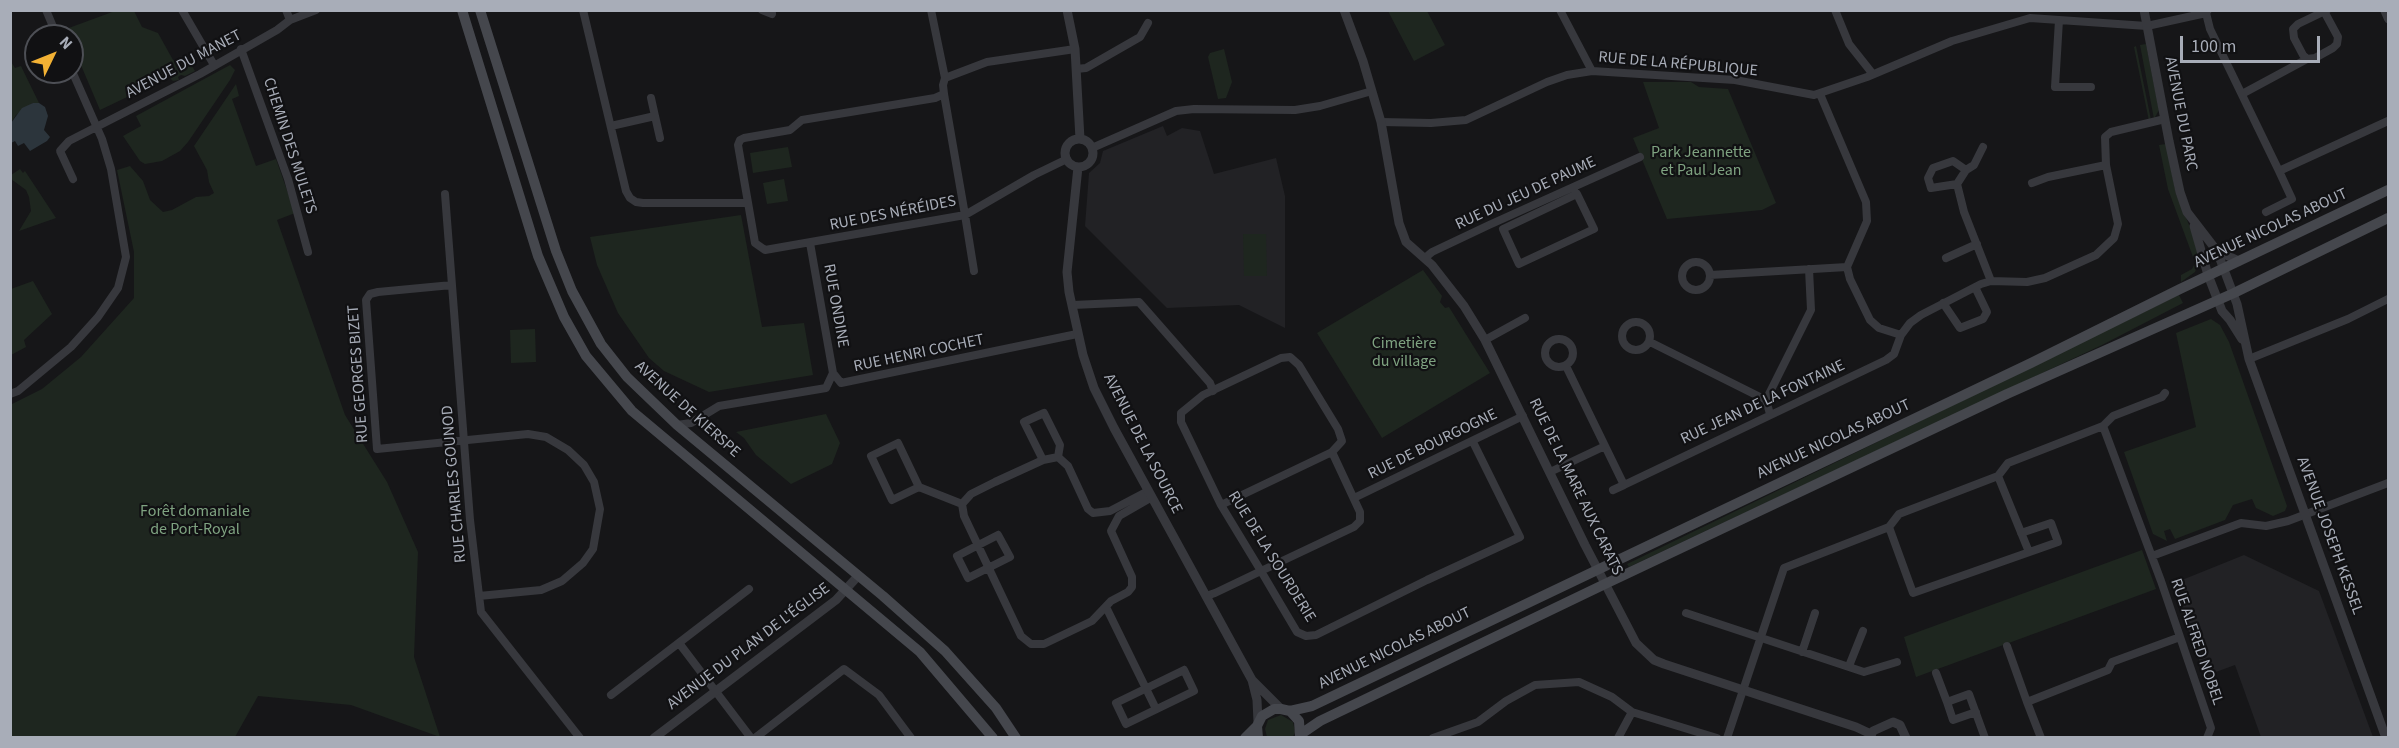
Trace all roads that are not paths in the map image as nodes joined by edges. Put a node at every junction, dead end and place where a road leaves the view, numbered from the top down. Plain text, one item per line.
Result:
1 (46, 10) edge
2 (182, 10) edge
3 (286, 10) edge
4 (316, 10) edge
5 (462, 10) edge
6 (480, 10) edge
7 (583, 10) edge
8 (762, 10) edge
9 (931, 10) edge
10 (1067, 10) edge
11 (1560, 10) edge
12 (1835, 10) edge
13 (2144, 10) edge
14 (2384, 10) edge
15 (1346, 11) edge
16 (2207, 12) edge
17 (2326, 12) edge
18 (772, 14) dead end
19 (2388, 19) edge
20 (290, 20) junction
21 (2059, 20) junction
22 (1148, 23) dead end
23 (52, 24) edge
24 (2147, 26) junction
25 (242, 49) junction
26 (1075, 49) junction
27 (2307, 59) junction
28 (214, 65) junction
29 (1076, 69) junction
30 (1592, 71) junction
31 (1872, 73) junction
32 (945, 78) junction
33 (78, 84) edge
34 (2091, 87) dead end
35 (1372, 92) junction
36 (944, 94) junction
37 (1820, 94) junction
38 (2242, 94) junction
39 (651, 98) dead end
40 (655, 116) junction
41 (2165, 119) junction
42 (2388, 121) edge
43 (1381, 122) junction
44 (611, 126) junction
45 (97, 127) junction
46 (660, 138) dead end
47 (1080, 140) junction
48 (1983, 147) dead end
49 (1092, 148) junction
50 (1640, 157) dead end
51 (1067, 159) junction
52 (2106, 165) junction
53 (1078, 167) junction
54 (1966, 170) junction
55 (2279, 171) junction
56 (73, 179) dead end
57 (2032, 183) dead end
58 (1957, 184) junction
59 (2388, 190) edge
60 (445, 194) dead end
61 (1577, 194) joint
62 (747, 202) junction
63 (2266, 212) dead end
64 (965, 215) junction
65 (2388, 218) edge
66 (2192, 221) junction
67 (810, 243) junction
68 (1977, 244) junction
69 (2217, 251) junction
70 (308, 252) dead end
71 (1425, 258) junction
72 (1946, 258) dead end
73 (2239, 261) junction
74 (1847, 267) junction
75 (2224, 267) junction
76 (1809, 269) junction
77 (974, 272) dead end
78 (1710, 275) dead end
79 (2208, 275) junction
80 (1991, 281) junction
81 (452, 285) junction
82 (1975, 287) junction
83 (2234, 293) junction
84 (2388, 299) edge
85 (2217, 300) junction
86 (1943, 303) junction
87 (1073, 305) junction
88 (1525, 318) dead end
89 (1077, 334) junction
90 (1900, 335) junction
91 (1485, 340) junction
92 (1650, 342) dead end
93 (2245, 344) junction
94 (2249, 359) junction
95 (1566, 366) dead end
96 (833, 373) junction
97 (1213, 391) junction
98 (10, 393) edge
99 (2165, 393) dead end
100 (1766, 400) junction
101 (1770, 414) junction
102 (1523, 416) junction
103 (677, 425) junction
104 (2103, 426) junction
105 (465, 442) junction
106 (1473, 442) junction
107 (1605, 446) junction
108 (1332, 452) junction
109 (1058, 457) junction
110 (1043, 460) junction
111 (1551, 472) junction
112 (1998, 476) junction
113 (2388, 483) edge
114 (1624, 485) junction
115 (919, 487) junction
116 (1613, 490) dead end
117 (1150, 494) junction
118 (1354, 498) junction
119 (962, 504) junction
120 (1221, 505) junction
121 (1110, 511) junction
122 (2306, 514) junction
123 (1115, 521) junction
124 (1889, 527) junction
125 (2021, 533) junction
126 (978, 545) junction
127 (2029, 552) junction
128 (2152, 556) junction
129 (989, 568) junction
130 (1598, 569) junction
131 (1261, 571) junction
132 (858, 576) junction
133 (1605, 584) junction
134 (749, 589) dead end
135 (847, 590) junction
136 (479, 596) junction
137 (1206, 596) junction
138 (1106, 607) junction
139 (1686, 613) dead end
140 (1815, 613) dead end
141 (1863, 631) dead end
142 (1760, 637) junction
143 (2180, 637) junction
144 (679, 643) junction
145 (2007, 646) dead end
146 (1802, 652) junction
147 (1897, 662) dead end
148 (1849, 666) junction
149 (1936, 673) dead end
150 (1252, 681) junction
151 (1146, 689) junction
152 (1743, 690) junction
153 (716, 691) junction
154 (611, 695) dead end
155 (1947, 702) junction
156 (2027, 702) junction
157 (1156, 709) junction
158 (1285, 710) junction
159 (1632, 712) junction
160 (1976, 712) junction
161 (982, 723) junction
162 (1258, 729) edge
163 (1300, 736) edge
164 (1870, 736) edge
165 (2387, 737) edge
166 (580, 738) edge
167 (654, 738) edge
168 (753, 738) edge
169 (911, 738) edge
170 (993, 738) edge
171 (1003, 738) edge
172 (1016, 738) edge
173 (1245, 738) edge
174 (1433, 738) edge
175 (1618, 738) edge
176 (1717, 738) edge
177 (1727, 738) edge
178 (1906, 738) edge
179 (1985, 738) edge
180 (2041, 738) edge
181 (2207, 738) edge

1 - 23 street
2 - 28 street
3 - 20 street
4 - 20 street, AVENUE DU MANET
5 - 135 main road, AVENUE DE KIERSPE
6 - 103 main road, AVENUE DE KIERSPE
7 - 44 street
8 - 18 street
9 - 32 street
10 - 26 street
11 - 30 street
12 - 31 street
13 - 24 street, AVENUE DU PARC
14 - 19 street
15 - 35 street, RUE DE LA MARE AUX CARATS
16 - 24 street, RUE DE LA RÉPUBLIQUE
16 - 38 street
17 - 27 street
17 - 27 street
20 - 25 street, AVENUE DU MANET
21 - 24 street, RUE DE LA RÉPUBLIQUE
21 - 31 street, RUE DE LA RÉPUBLIQUE
21 - 34 street
22 - 29 street
24 - 41 street, AVENUE DU PARC
25 - 28 street, AVENUE DU MANET
25 - 70 street, CHEMIN DES MULETS
26 - 29 street
26 - 32 street
27 - 38 street
28 - 45 street, AVENUE DU MANET
29 - 47 street
30 - 37 street, RUE DE LA RÉPUBLIQUE
30 - 43 street, RUE DE LA RÉPUBLIQUE
31 - 37 street, RUE DE LA RÉPUBLIQUE
32 - 36 street
33 - 45 street
35 - 43 street, RUE DE LA MARE AUX CARATS
35 - 49 street
36 - 62 street
36 - 64 street
37 - 74 street
38 - 55 street
39 - 40 street
40 - 44 street
40 - 46 street
41 - 52 street
41 - 66 street, AVENUE DU PARC
42 - 55 street
43 - 71 street, RUE DE LA MARE AUX CARATS
44 - 62 street
45 - 56 street, AVENUE DU MANET
45 - 98 street
47 - 49 street
47 - 51 street
48 - 54 street
49 - 53 street
50 - 71 street, RUE DU JEU DE PAUME
51 - 53 street
51 - 64 street, RUE DES NÉRÉIDES
52 - 57 street
52 - 80 street
53 - 87 street, AVENUE DE LA SOURCE
54 - 58 street
54 - 58 street
55 - 63 street
58 - 68 street
59 - 73 main road, AVENUE NICOLAS ABOUT
60 - 81 street, RUE CHARLES GOUNOD
61 - 61 street
62 - 67 street, RUE DES NÉRÉIDES
64 - 67 street, RUE DES NÉRÉIDES
64 - 77 street
65 - 83 main road, AVENUE NICOLAS ABOUT
66 - 69 street, AVENUE DU PARC
66 - 79 street, AVENUE DU PARC
67 - 96 street, RUE ONDINE
68 - 72 street
68 - 80 street
69 - 73 street, AVENUE DU PARC
69 - 75 street, AVENUE DU PARC
71 - 91 street, RUE DE LA MARE AUX CARATS
73 - 75 main road, AVENUE NICOLAS ABOUT
74 - 76 street
74 - 90 street
75 - 79 main road, AVENUE NICOLAS ABOUT
75 - 83 street, AVENUE JOSEPH KESSEL
76 - 78 street
76 - 100 street
79 - 85 street, AVENUE JOSEPH KESSEL
79 - 130 main road, AVENUE NICOLAS ABOUT
80 - 82 street, RUE JEAN DE LA FONTAINE
81 - 105 street, RUE CHARLES GOUNOD
81 - 105 street, RUE GEORGES BIZET
82 - 86 street, RUE JEAN DE LA FONTAINE
82 - 86 street
83 - 85 main road, AVENUE NICOLAS ABOUT
83 - 93 street, AVENUE JOSEPH KESSEL
84 - 94 street
85 - 93 street, AVENUE JOSEPH KESSEL
85 - 133 main road, AVENUE NICOLAS ABOUT
86 - 90 street, RUE JEAN DE LA FONTAINE
87 - 89 street, AVENUE DE LA SOURCE
87 - 97 street
88 - 91 street
89 - 96 street, RUE HENRI COCHET
89 - 117 street, AVENUE DE LA SOURCE
90 - 101 street, RUE JEAN DE LA FONTAINE
91 - 102 street, RUE DE LA MARE AUX CARATS
92 - 100 street
93 - 94 street, AVENUE JOSEPH KESSEL
94 - 122 street, AVENUE JOSEPH KESSEL
95 - 107 street
96 - 103 street, RUE HENRI COCHET
97 - 108 street
97 - 120 street, RUE DE LA SOURDERIE
99 - 104 street
100 - 101 street
101 - 114 street, RUE JEAN DE LA FONTAINE
102 - 106 street, RUE DE BOURGOGNE
102 - 111 street, RUE DE LA MARE AUX CARATS
103 - 132 main road, AVENUE DE KIERSPE
104 - 112 street
104 - 128 street, RUE ALFRED NOBEL
105 - 136 street, RUE CHARLES GOUNOD
105 - 136 street
106 - 118 street, RUE DE BOURGOGNE
106 - 131 street, RUE DE LA SOURDERIE
107 - 111 street
107 - 114 street
108 - 118 street
108 - 120 street
109 - 110 street
109 - 110 street
109 - 121 street
110 - 119 street
111 - 130 street, RUE DE LA MARE AUX CARATS
112 - 124 street
112 - 125 street
113 - 122 street
114 - 116 street, RUE JEAN DE LA FONTAINE
115 - 115 street
115 - 119 street
117 - 121 street
117 - 123 street
117 - 137 street, AVENUE DE LA SOURCE
118 - 131 street
119 - 126 street
120 - 131 street, RUE DE LA SOURDERIE
121 - 123 street
122 - 128 street
122 - 165 street, AVENUE JOSEPH KESSEL
123 - 138 street
124 - 127 street
124 - 142 street
125 - 127 street
125 - 127 street
126 - 129 street
126 - 129 street
126 - 129 street
128 - 143 street, RUE ALFRED NOBEL
129 - 138 street
130 - 133 street, RUE DE LA MARE AUX CARATS
130 - 158 main road, AVENUE NICOLAS ABOUT
131 - 137 street
132 - 135 street, AVENUE DU PLAN DE L'ÉGLISE
132 - 172 main road, AVENUE DE KIERSPE
133 - 152 street, RUE DE LA MARE AUX CARATS
133 - 163 main road, AVENUE NICOLAS ABOUT
134 - 144 street
135 - 153 street, AVENUE DU PLAN DE L'ÉGLISE
135 - 161 main road, AVENUE DE KIERSPE
136 - 166 street, RUE CHARLES GOUNOD
137 - 150 street, AVENUE DE LA SOURCE
138 - 151 street
139 - 142 street
140 - 146 street
141 - 148 street
142 - 146 street
142 - 152 street
143 - 156 street
143 - 181 street, RUE ALFRED NOBEL
144 - 153 street
144 - 154 street
145 - 156 street
146 - 148 street
147 - 148 street
149 - 155 street
150 - 158 street, AVENUE DE LA SOURCE
150 - 162 street, AVENUE DE LA SOURCE
151 - 157 street
151 - 157 street
151 - 157 street
152 - 164 street, RUE DE LA MARE AUX CARATS
152 - 177 street
153 - 167 street, AVENUE DU PLAN DE L'ÉGLISE
153 - 168 street
155 - 160 street
155 - 160 street
156 - 180 street
158 - 162 main road, AVENUE NICOLAS ABOUT
158 - 163 main road, AVENUE NICOLAS ABOUT
159 - 174 street
159 - 175 street
159 - 176 street
160 - 179 street
161 - 170 main road, AVENUE DE KIERSPE
161 - 171 main road
162 - 173 main road, AVENUE NICOLAS ABOUT
164 - 178 street
168 - 169 street

